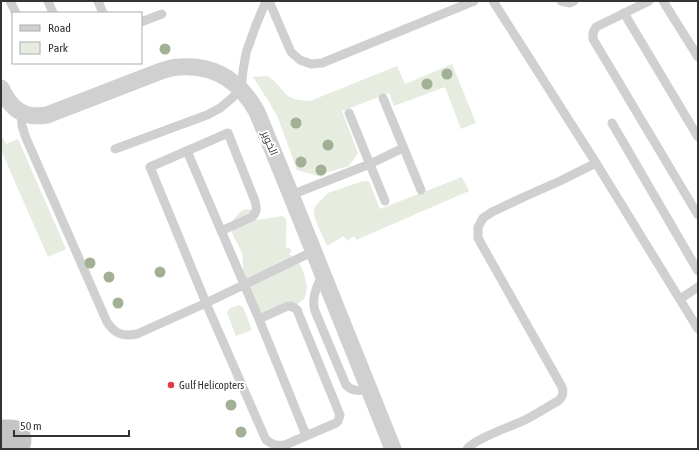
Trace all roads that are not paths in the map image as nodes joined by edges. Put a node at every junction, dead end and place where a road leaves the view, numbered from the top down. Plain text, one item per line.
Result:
1 (10, 1) edge
2 (48, 1) edge
3 (98, 1) edge
4 (267, 1) edge
5 (474, 1) edge
6 (493, 1) edge
7 (561, 1) edge
8 (574, 1) edge
9 (649, 1) edge
10 (663, 1) edge
11 (16, 12) edge
12 (53, 12) edge
13 (103, 12) edge
14 (624, 13) junction
15 (162, 14) dead end
16 (142, 22) edge
17 (698, 57) edge
18 (241, 89) junction
19 (2, 92) edge
20 (383, 98) dead end
21 (20, 112) junction
22 (349, 113) dead end
23 (612, 123) dead end
24 (698, 138) edge
25 (115, 148) dead end
26 (404, 148) junction
27 (187, 151) junction
28 (596, 163) junction
29 (370, 164) junction
30 (421, 190) dead end
31 (291, 195) junction
32 (385, 201) dead end
33 (698, 215) edge
34 (221, 230) junction
35 (314, 251) junction
36 (698, 271) edge
37 (244, 284) junction
38 (698, 287) edge
39 (680, 299) junction
40 (206, 303) junction
41 (258, 319) junction
42 (698, 329) edge
43 (306, 436) junction
44 (393, 449) edge
45 (466, 449) edge

1 - 11 lane
2 - 12 lane
3 - 13 lane
4 - 5 lane
4 - 18 lane
6 - 28 lane
7 - 8 lane
9 - 14 lane
10 - 17 lane
14 - 24 lane
14 - 33 lane
15 - 16 lane
18 - 21 street, الخوير
18 - 25 lane
18 - 31 street, الخوير
19 - 21 street
20 - 26 lane
21 - 40 lane
22 - 29 lane
23 - 36 lane
26 - 29 lane
26 - 30 lane
27 - 34 lane
27 - 34 lane
27 - 40 lane
28 - 39 lane
28 - 45 lane
29 - 31 lane
29 - 32 lane
31 - 35 street, الخوير
34 - 37 lane
35 - 37 lane
35 - 44 street, الخوير
37 - 40 lane
37 - 41 lane
38 - 39 lane
39 - 42 lane
40 - 43 lane
41 - 43 lane
41 - 43 lane

